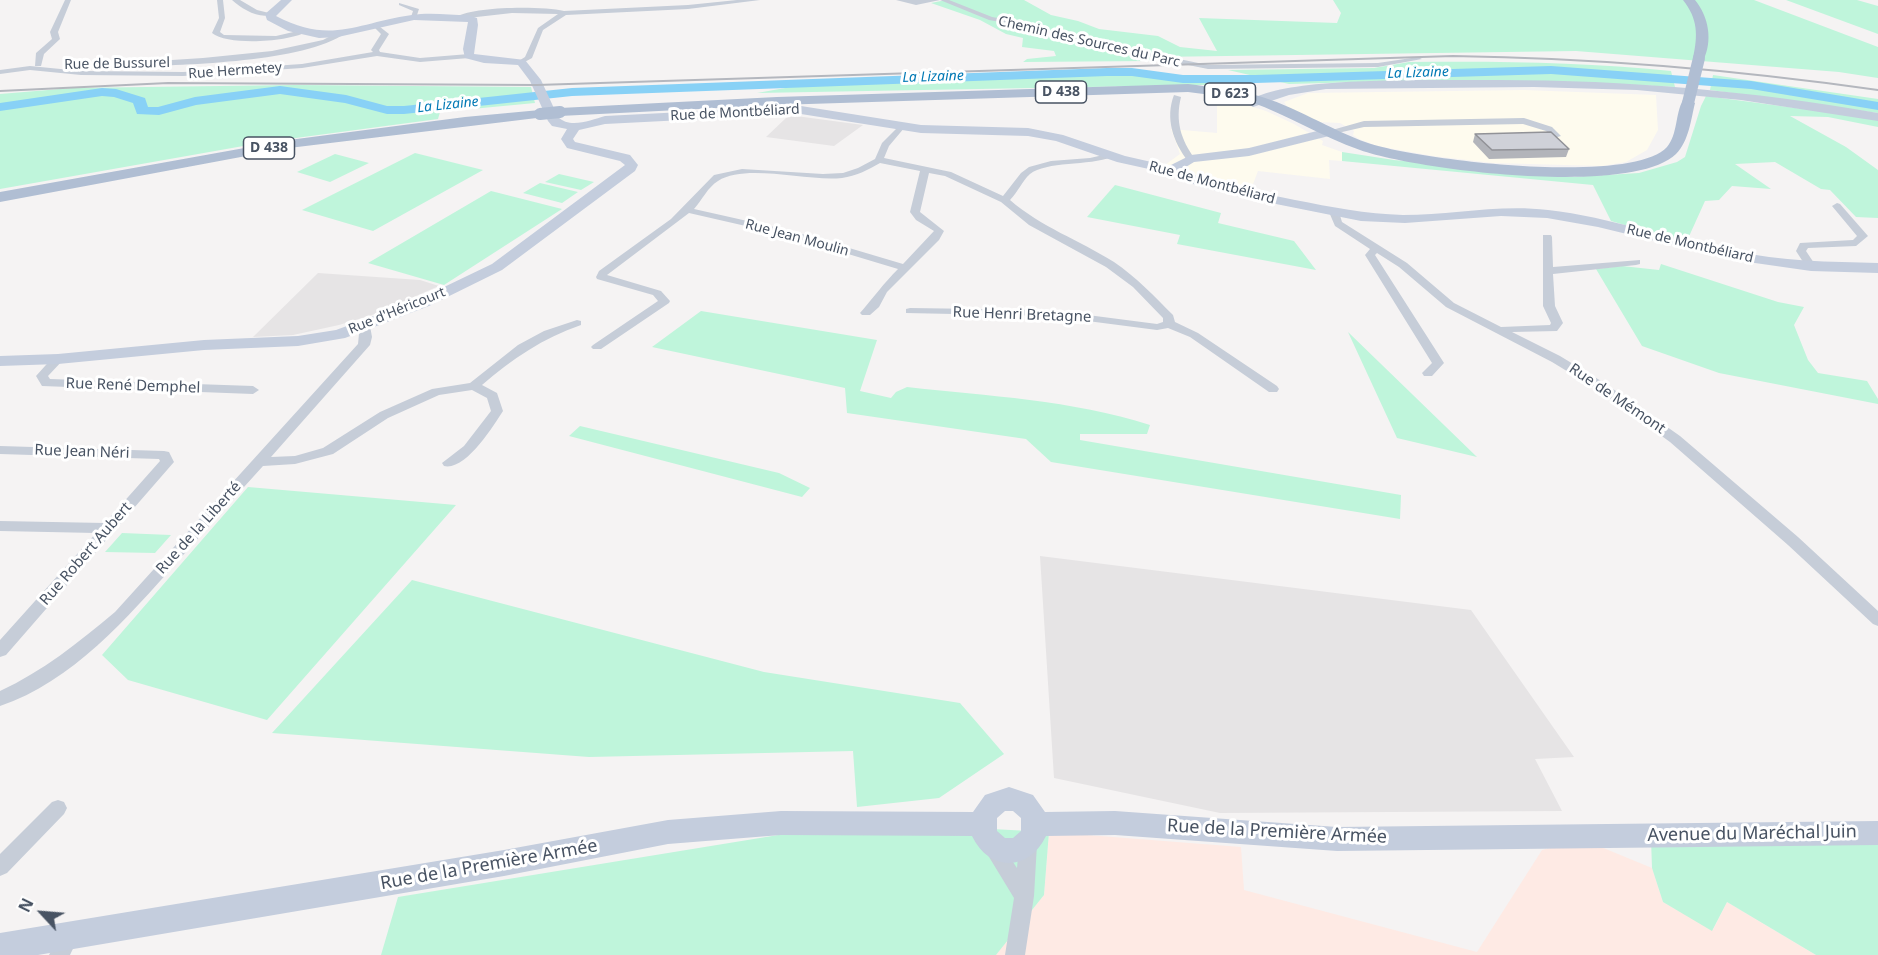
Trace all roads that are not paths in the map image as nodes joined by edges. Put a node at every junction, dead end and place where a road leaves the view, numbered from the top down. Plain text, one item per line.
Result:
1 (68, 0) edge
2 (220, 0) edge
3 (235, 0) edge
4 (287, 0) edge
5 (757, 0) edge
6 (898, 0) edge
7 (937, 0) edge
8 (943, 0) edge
9 (1689, 0) edge
10 (401, 4) dead end
11 (564, 13) junction
12 (270, 14) junction
13 (414, 17) junction
14 (459, 17) junction
15 (375, 25) junction
16 (302, 32) junction
17 (338, 34) junction
18 (297, 48) junction
19 (376, 52) junction
20 (469, 56) junction
21 (1418, 59) dead end
22 (38, 62) junction
23 (521, 62) junction
24 (287, 67) junction
25 (0, 69) edge
26 (1124, 91) joint
27 (1177, 97) dead end
28 (1261, 103) junction
29 (548, 110) junction
30 (1878, 117) edge
31 (575, 127) junction
32 (901, 127) junction
33 (1326, 133) junction
34 (1557, 136) edge
35 (1110, 155) junction
36 (1191, 159) junction
37 (879, 160) junction
38 (925, 169) junction
39 (1171, 170) junction
40 (0, 197) edge
41 (1004, 200) junction
42 (1837, 206) dead end
43 (687, 210) junction
44 (1334, 212) junction
45 (1548, 237) dead end
46 (1376, 248) junction
47 (1636, 262) dead end
48 (1811, 266) junction
49 (905, 268) junction
50 (1878, 268) edge
51 (1548, 271) junction
52 (910, 311) dead end
53 (866, 313) dead end
54 (577, 322) dead end
55 (1169, 324) junction
56 (364, 326) junction
57 (1501, 330) junction
58 (597, 347) dead end
59 (58, 359) junction
60 (0, 361) edge
61 (1428, 373) dead end
62 (474, 386) junction
63 (1273, 389) dead end
64 (253, 390) dead end
65 (0, 450) edge
66 (164, 455) joint
67 (258, 462) junction
68 (449, 463) dead end
69 (0, 526) edge
70 (107, 528) junction
71 (1878, 620) edge
72 (0, 651) edge
73 (0, 699) edge
74 (58, 808) dead end
75 (984, 832) junction
76 (1878, 833) edge
77 (1032, 834) junction
78 (1626, 836) joint
79 (0, 867) edge
80 (1024, 896) junction
81 (64, 945) edge
82 (0, 947) edge
83 (1015, 955) edge

1 - 22 street
2 - 16 street
3 - 12 street
4 - 12 street
5 - 11 street
6 - 7 street
8 - 21 street, Chemin des Sources du Parc
9 - 33 main road, D 623, bridge
10 - 13 street
11 - 14 street
11 - 23 street
12 - 16 street
13 - 14 street
13 - 15 street
14 - 20 street
15 - 17 street
15 - 19 street
16 - 17 street
17 - 18 street, Rue de Bussurel
18 - 22 street, Rue de Bussurel
18 - 24 street
19 - 20 street, Rue Hermetey
19 - 24 street, Rue Hermetey
20 - 23 street
22 - 25 street, Rue de Bussurel
23 - 29 street
24 - 25 street, Rue Hermetey
26 - 28 main road, D 623
26 - 29 main road, D 438
27 - 36 street
28 - 30 street
28 - 33 main road, D 623
29 - 31 street
29 - 40 main road, D 438
31 - 32 street, Rue de Montbéliard
31 - 56 street, Rue d'Héricourt
32 - 35 street, Rue de Montbéliard
32 - 37 street
33 - 34 street
33 - 36 street
35 - 39 street, Rue de Montbéliard
35 - 41 street
36 - 39 street
37 - 38 street
37 - 43 street
38 - 41 street
38 - 49 street
39 - 44 street, Rue de Montbéliard
41 - 55 street
42 - 48 street
43 - 49 street, Rue Jean Moulin
43 - 58 street
44 - 46 street, Rue de Mémont
44 - 48 street, Rue de Montbéliard
45 - 51 street
46 - 57 street, Rue de Mémont
46 - 61 street
47 - 51 street
48 - 50 street, Rue de Montbéliard
49 - 53 street
51 - 57 street
52 - 55 street, Rue Henri Bretagne
54 - 62 street
55 - 63 street
56 - 59 street, Rue d'Héricourt
56 - 67 street, Rue de la Liberté
57 - 71 street, Rue de Mémont
59 - 60 street, Rue d'Héricourt
59 - 64 street, Rue René Demphel
62 - 67 street
62 - 68 street
65 - 66 street, Rue Jean Néri
66 - 70 street, Rue Robert Aubert
67 - 73 street, Rue de la Liberté
69 - 70 street
70 - 72 street, Rue Robert Aubert
74 - 79 street
75 - 77 street, Rue de la Première Armée
75 - 77 street
75 - 80 street
75 - 81 street, Rue de la Première Armée
76 - 78 street, Avenue du Maréchal Juin
77 - 78 street, Rue de la Première Armée
77 - 80 street
80 - 83 street
81 - 82 street, Rue de la Première Armée

